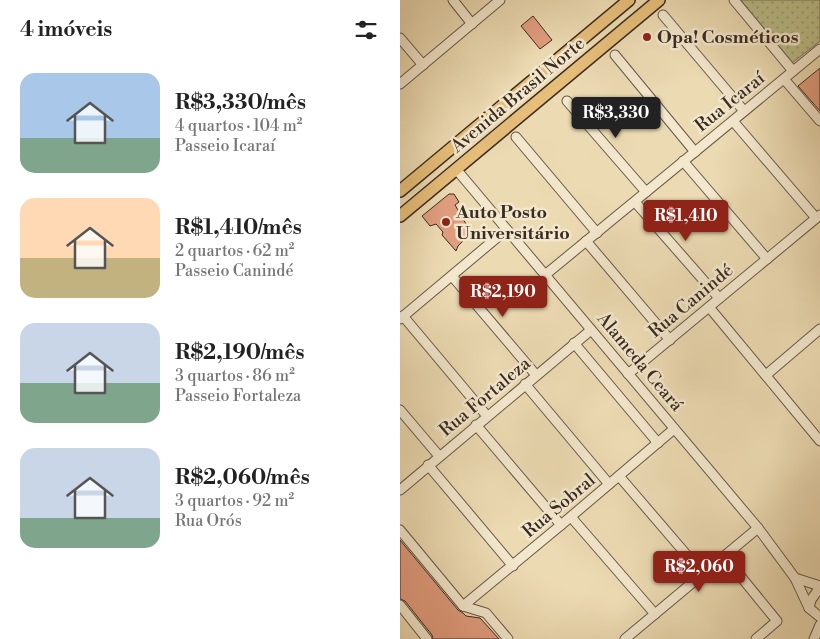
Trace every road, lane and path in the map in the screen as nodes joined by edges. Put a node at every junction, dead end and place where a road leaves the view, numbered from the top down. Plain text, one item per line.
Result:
1 (453, 0) edge
2 (500, 0) edge
3 (629, 0) edge
4 (660, 0) edge
5 (734, 0) edge
6 (663, 15) dead end
7 (472, 24) junction
8 (400, 38) edge
9 (820, 49) edge
10 (615, 55) dead end
11 (423, 65) junction
12 (793, 71) junction
13 (784, 79) junction
14 (400, 84) edge
15 (567, 101) dead end
16 (744, 111) junction
17 (733, 121) junction
18 (820, 121) edge
19 (516, 137) dead end
20 (695, 152) junction
21 (683, 161) junction
22 (456, 169) junction
23 (400, 191) edge
24 (646, 192) junction
25 (635, 202) junction
26 (400, 216) edge
27 (818, 216) edge
28 (506, 230) junction
29 (597, 233) junction
30 (586, 242) junction
31 (767, 259) junction
32 (545, 275) junction
33 (452, 276) junction
34 (719, 298) junction
35 (709, 307) junction
36 (402, 318) edge
37 (591, 330) junction
38 (820, 330) edge
39 (670, 340) junction
40 (574, 343) junction
41 (628, 374) junction
42 (536, 375) junction
43 (766, 375) junction
44 (525, 384) junction
45 (400, 410) edge
46 (487, 416) junction
47 (476, 425) junction
48 (674, 429) junction
49 (819, 438) edge
50 (658, 442) junction
51 (439, 456) junction
52 (428, 465) junction
53 (619, 476) junction
54 (609, 484) junction
55 (400, 490) edge
56 (570, 517) junction
57 (561, 526) junction
58 (758, 528) junction
59 (400, 530) edge
60 (724, 556) junction
61 (513, 566) junction
62 (703, 574) junction
63 (796, 578) junction
64 (820, 587) edge
65 (400, 605) edge
66 (463, 606) junction
67 (809, 608) junction
68 (654, 614) junction
69 (820, 617) edge
70 (820, 626) edge
71 (426, 638) edge
72 (508, 639) edge
73 (625, 639) edge
74 (756, 639) edge
75 (814, 639) edge

1 - 7 street
2 - 7 street
3 - 23 main road, Avenida Brasil Norte
4 - 22 main road, Avenida Brasil Norte
5 - 12 street
6 - 16 street
7 - 11 street
8 - 11 street
9 - 12 street, Rua Icaraí
10 - 20 street
11 - 14 street
12 - 13 street, Rua Icaraí
13 - 16 street, Rua Icaraí
13 - 18 street
15 - 24 street
16 - 17 street, Rua Icaraí
17 - 20 street, Rua Icaraí
17 - 27 street
19 - 29 street
20 - 21 street, Rua Icaraí
21 - 24 street, Rua Icaraí
21 - 31 street
22 - 26 main road, Avenida Brasil Norte
22 - 28 street, Alameda Ceará
24 - 25 street, Rua Icaraí
25 - 29 street, Rua Icaraí
25 - 34 street
27 - 31 street, Rua Canindé
28 - 32 street, Alameda Ceará
28 - 33 street
29 - 30 street, Rua Icaraí
30 - 32 street, Rua Icaraí
30 - 39 street
31 - 34 street, Rua Canindé
32 - 37 street, Alameda Ceará
33 - 36 street
33 - 42 street
34 - 35 street, Rua Canindé
35 - 39 street, Rua Canindé
35 - 43 street
36 - 46 street
37 - 40 street, Rua Fortaleza
37 - 41 street, Alameda Ceará
38 - 43 street
39 - 41 street, Rua Canindé
40 - 42 street, Rua Fortaleza
40 - 50 street
41 - 48 street, Alameda Ceará
42 - 44 street, Rua Fortaleza
43 - 49 street
44 - 46 street, Rua Fortaleza
44 - 54 street
45 - 51 street
46 - 47 street, Rua Fortaleza
47 - 51 street, Rua Fortaleza
47 - 57 street
48 - 50 street, Rua Sobral
48 - 58 street, Alameda Ceará
50 - 53 street, Rua Sobral
51 - 52 street, Rua Fortaleza
52 - 55 street, Rua Fortaleza
52 - 61 street
53 - 54 street, Rua Sobral
53 - 62 street
54 - 56 street, Rua Sobral
56 - 57 street, Rua Sobral
56 - 68 street
57 - 61 street, Rua Sobral
58 - 60 street
58 - 63 street, Alameda Ceará
59 - 66 street
60 - 62 street
60 - 74 street
61 - 66 street, Rua Sobral
62 - 68 street
63 - 64 street
63 - 67 street, Alameda Ceará
64 - 67 street
65 - 71 street
66 - 72 street
67 - 69 street
68 - 73 street
70 - 75 street

